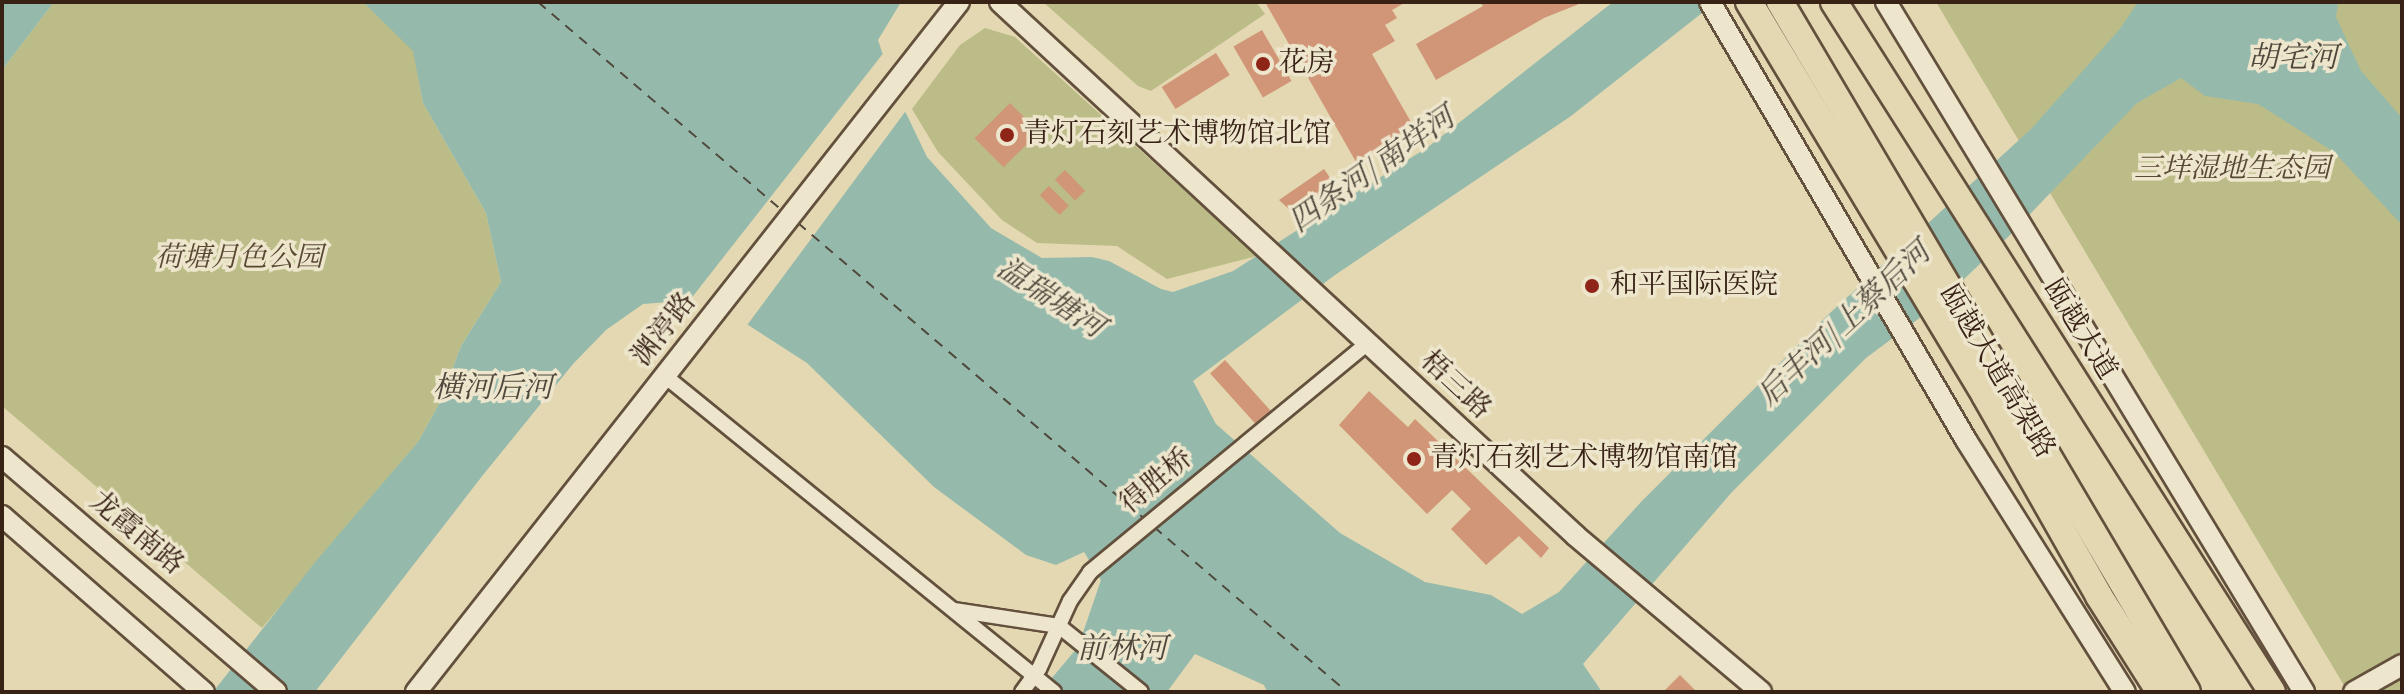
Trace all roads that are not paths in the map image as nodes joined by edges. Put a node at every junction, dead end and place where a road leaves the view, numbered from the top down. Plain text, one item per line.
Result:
1 (959, 2) edge
2 (1000, 2) edge
3 (1710, 2) edge
4 (1749, 2) edge
5 (1780, 2) edge
6 (1834, 2) edge
7 (1855, 2) edge
8 (1886, 2) edge
9 (1730, 11) edge
10 (1951, 172) junction
11 (2017, 259) junction
12 (1367, 344) junction
13 (665, 376) junction
14 (2, 457) edge
15 (2, 516) edge
16 (953, 610) junction
17 (1059, 626) junction
18 (2402, 665) edge
19 (1038, 678) junction
20 (202, 691) edge
21 (276, 692) edge
22 (416, 692) edge
23 (1022, 692) edge
24 (1054, 692) edge
25 (1141, 692) edge
26 (1761, 692) edge
27 (2125, 692) edge
28 (2149, 692) edge
29 (2160, 692) edge
30 (2187, 692) edge
31 (2272, 692) edge
32 (2304, 692) edge
33 (2354, 692) edge

1 - 13 street, 渊渟路
2 - 12 street, 梧三路
3 - 9 street
4 - 29 highway
5 - 30 highway, 瓯越大道高架路
6 - 10 highway, 瓯越大道
7 - 10 highway
8 - 11 street
9 - 27 street
9 - 28 highway, 瓯越大道高架路
10 - 11 highway, 瓯越大道
11 - 31 highway, 瓯越大道
11 - 32 street
12 - 17 street, 得胜桥
12 - 26 street, 梧三路
13 - 16 street
13 - 22 street, 渊渟路
14 - 21 street, 龙霞南路
15 - 20 street
16 - 17 street
16 - 19 street
17 - 19 street
17 - 25 street
18 - 33 street
19 - 23 street
19 - 24 street

